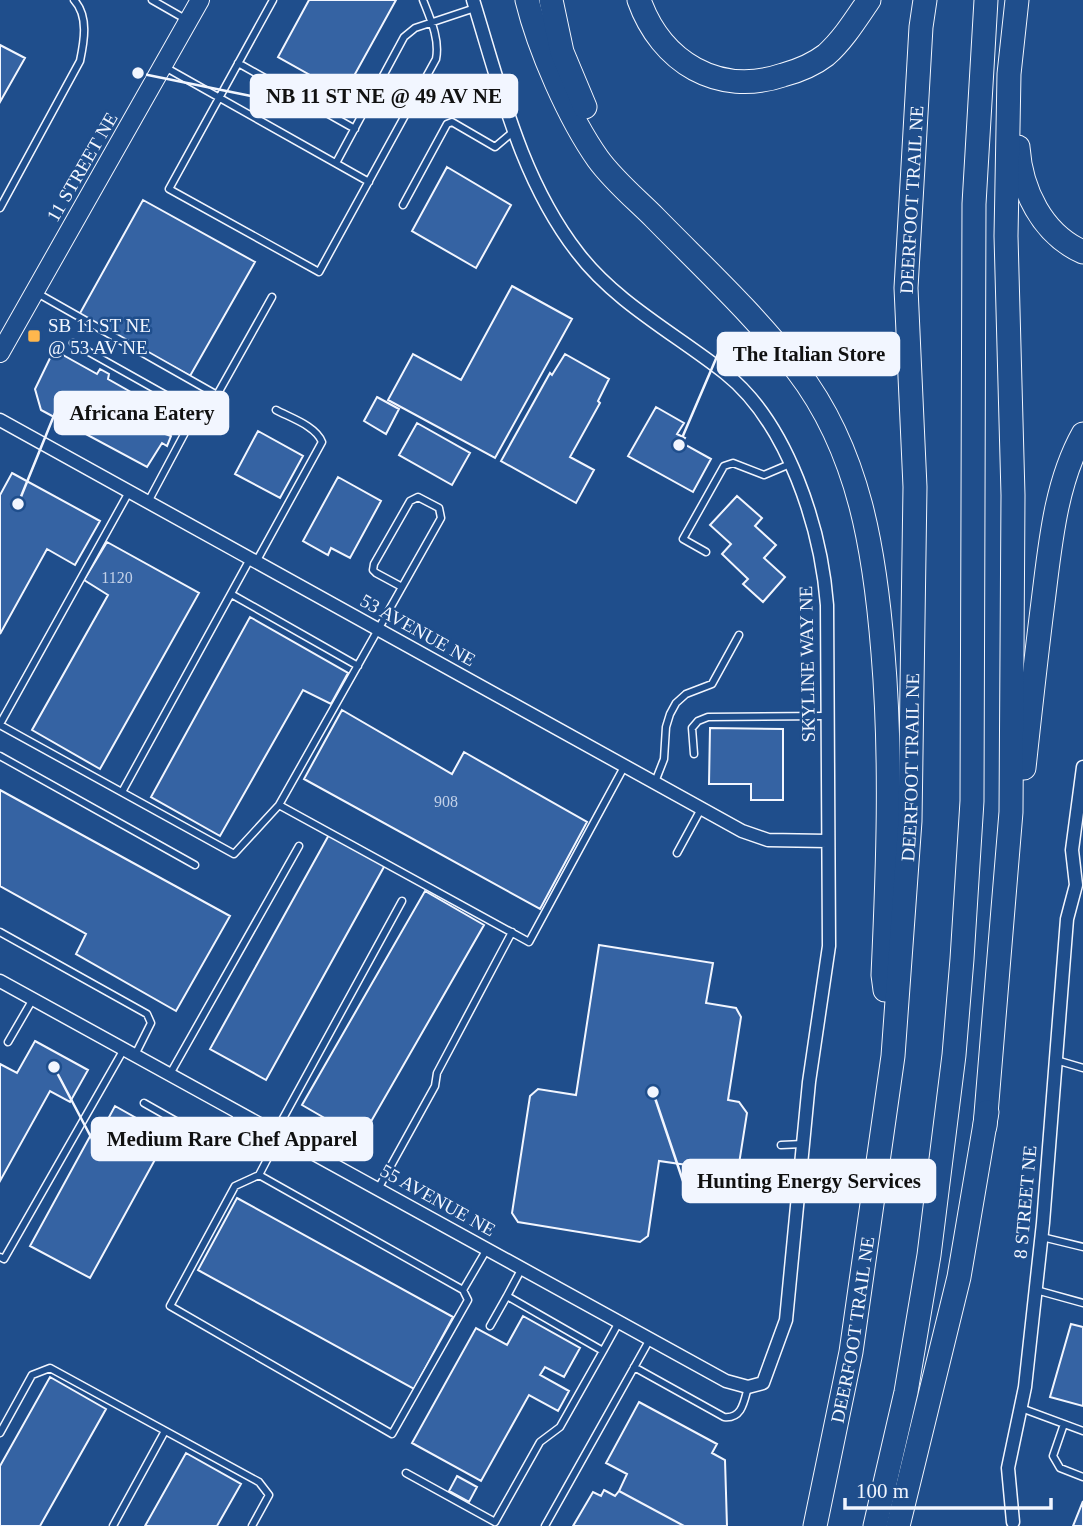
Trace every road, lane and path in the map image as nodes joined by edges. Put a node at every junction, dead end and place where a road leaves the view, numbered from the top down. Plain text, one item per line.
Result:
1 (74, 0) edge
2 (152, 0) edge
3 (200, 0) edge
4 (273, 0) edge
5 (423, 0) edge
6 (527, 0) edge
7 (551, 0) edge
8 (639, 0) edge
9 (869, 0) edge
10 (925, 0) edge
11 (986, 0) edge
12 (1017, 0) edge
13 (474, 4) edge
14 (188, 21) junction
15 (432, 22) junction
16 (238, 63) junction
17 (163, 66) junction
18 (1009, 74) junction
19 (219, 98) junction
20 (355, 129) junction
21 (514, 131) junction
22 (336, 163) junction
23 (369, 182) junction
24 (631, 194) junction
25 (403, 205) dead end
26 (0, 208) edge
27 (1083, 253) edge
28 (35, 292) junction
29 (272, 297) dead end
30 (73, 344) dead end
31 (0, 354) edge
32 (276, 410) dead end
33 (0, 420) edge
34 (1083, 434) edge
35 (790, 464) junction
36 (129, 492) junction
37 (148, 502) junction
38 (706, 552) dead end
39 (253, 560) junction
40 (402, 587) junction
41 (231, 594) junction
42 (378, 630) junction
43 (740, 635) dead end
44 (358, 666) junction
45 (828, 716) junction
46 (0, 725) edge
47 (694, 754) dead end
48 (0, 756) edge
49 (624, 767) junction
50 (1083, 768) edge
51 (654, 783) junction
52 (122, 792) junction
53 (279, 805) junction
54 (701, 809) junction
55 (827, 841) junction
56 (299, 846) dead end
57 (677, 853) dead end
58 (195, 865) dead end
59 (1080, 883) edge
60 (402, 901) dead end
61 (0, 932) edge
62 (512, 932) junction
63 (0, 981) edge
64 (33, 999) junction
65 (8, 1042) dead end
66 (130, 1052) junction
67 (893, 1056) junction
68 (1056, 1060) junction
69 (1083, 1068) edge
70 (170, 1074) junction
71 (144, 1103) dead end
72 (239, 1112) junction
73 (985, 1126) junction
74 (278, 1134) junction
75 (803, 1144) junction
76 (781, 1145) dead end
77 (259, 1175) junction
78 (377, 1189) junction
79 (1042, 1237) junction
80 (1083, 1247) edge
81 (487, 1249) junction
82 (0, 1257) edge
83 (522, 1268) junction
84 (463, 1290) junction
85 (1036, 1290) junction
86 (507, 1296) junction
87 (1083, 1303) edge
88 (619, 1322) junction
89 (489, 1326) dead end
90 (650, 1339) junction
91 (603, 1351) junction
92 (634, 1367) junction
93 (748, 1387) junction
94 (1021, 1408) junction
95 (1065, 1424) junction
96 (165, 1431) junction
97 (1083, 1431) edge
98 (0, 1433) edge
99 (406, 1473) dead end
100 (1083, 1477) edge
101 (1010, 1524) edge
102 (113, 1526) edge
103 (252, 1526) edge
104 (545, 1526) edge
105 (815, 1526) edge
106 (875, 1526) edge
107 (898, 1526) edge

1 - 26 lane
2 - 14 lane
3 - 14 street, 11 STREET NE
4 - 16 lane
5 - 15 lane
6 - 24 highway
7 - 24 highway
8 - 9 highway
10 - 67 highway, DEERFOOT TRAIL NE
11 - 106 highway
12 - 18 highway
13 - 15 lane
13 - 21 street, SKYLINE WAY NE
14 - 17 street, 11 STREET NE
15 - 20 lane
15 - 23 lane
16 - 19 lane
16 - 20 lane
17 - 19 lane
17 - 28 street, 11 STREET NE
18 - 27 highway
18 - 73 highway
19 - 22 lane
19 - 23 lane
20 - 22 lane
21 - 25 lane
21 - 35 street, SKYLINE WAY NE
22 - 23 lane
24 - 67 highway
28 - 29 lane
28 - 31 street, 11 STREET NE
30 - 37 lane
32 - 39 lane
33 - 36 street, 53 AVENUE NE
34 - 73 highway
35 - 38 lane
35 - 45 street, SKYLINE WAY NE
36 - 37 street, 53 AVENUE NE
36 - 46 lane
37 - 39 street, 53 AVENUE NE
39 - 41 lane
39 - 42 street, 53 AVENUE NE
40 - 40 lane
40 - 42 lane
41 - 44 lane
41 - 52 lane
42 - 44 lane
42 - 49 street, 53 AVENUE NE
43 - 51 lane
44 - 53 lane
45 - 47 lane
45 - 55 street, SKYLINE WAY NE
46 - 52 lane
48 - 58 lane
49 - 51 street, 53 AVENUE NE
49 - 62 lane
50 - 59 street, 8 STREET NE
51 - 54 street, 53 AVENUE NE
52 - 53 lane
53 - 62 lane
54 - 55 street, 53 AVENUE NE
54 - 57 lane
55 - 75 street, SKYLINE WAY NE
56 - 70 lane
59 - 68 street, 8 STREET NE
60 - 74 lane
61 - 66 lane
62 - 78 lane
63 - 64 street, 55 AVENUE NE
64 - 65 lane
64 - 66 street, 55 AVENUE NE
66 - 70 street, 55 AVENUE NE
66 - 82 lane
67 - 105 highway, DEERFOOT TRAIL NE
68 - 69 lane
68 - 79 street, 8 STREET NE
70 - 72 street, 55 AVENUE NE
71 - 72 lane
72 - 74 street, 55 AVENUE NE
73 - 107 highway
74 - 77 lane
74 - 78 street, 55 AVENUE NE
75 - 76 lane
75 - 93 street, SKYLINE WAY NE
77 - 84 lane
77 - 84 lane
78 - 81 street, 55 AVENUE NE
79 - 80 lane
79 - 85 street, 8 STREET NE
81 - 83 street, 55 AVENUE NE
81 - 84 lane
83 - 86 lane
83 - 88 street, 55 AVENUE NE
85 - 87 lane
85 - 94 street, 8 STREET NE
86 - 89 lane
86 - 91 lane
88 - 90 street, 55 AVENUE NE
88 - 91 lane
90 - 92 lane
90 - 93 street, 55 AVENUE NE
91 - 99 lane
92 - 93 lane
92 - 104 lane
94 - 95 lane
94 - 101 street, 8 STREET NE
95 - 97 lane
95 - 100 lane
96 - 98 lane
96 - 102 lane
96 - 103 lane

